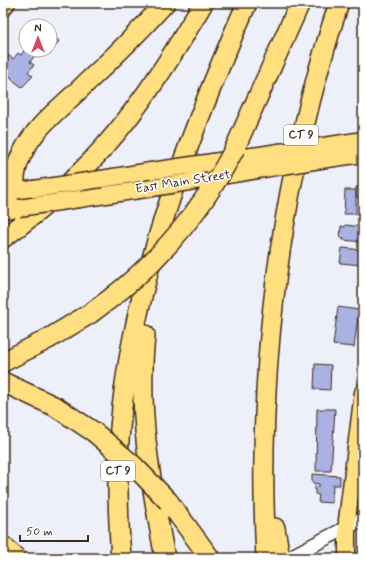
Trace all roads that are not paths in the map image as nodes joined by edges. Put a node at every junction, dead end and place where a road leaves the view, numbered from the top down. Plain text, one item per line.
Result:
1 (7, 3) edge
2 (165, 3) edge
3 (203, 3) edge
4 (247, 3) edge
5 (300, 3) edge
6 (339, 3) edge
7 (3, 8) edge
8 (363, 140) edge
9 (322, 153) junction
10 (363, 154) edge
11 (278, 159) junction
12 (12, 202) edge
13 (3, 238) edge
14 (155, 250) junction
15 (4, 361) edge
16 (3, 382) edge
17 (363, 392) edge
18 (265, 393) junction
19 (363, 519) edge
20 (346, 528) junction
21 (3, 546) edge
22 (294, 555) edge
23 (16, 558) edge
24 (121, 558) edge
25 (165, 558) edge
26 (210, 558) edge
27 (266, 558) edge
28 (280, 558) edge
29 (347, 558) edge

1 - 7 main road
2 - 12 highway
3 - 13 highway
4 - 14 highway, CT 9
5 - 15 highway, bridge
6 - 18 highway, CT 9
8 - 9 main road, East Main Street
9 - 10 main road, East Main Street
9 - 11 main road, East Main Street, bridge
11 - 12 main road, East Main Street, bridge
11 - 12 main road, East Main Street, bridge
14 - 24 highway, CT 9
14 - 25 highway
16 - 26 highway, bridge
17 - 20 main road
18 - 27 highway, CT 9
18 - 28 highway
19 - 20 lane
20 - 22 lane
20 - 29 main road
21 - 23 highway

